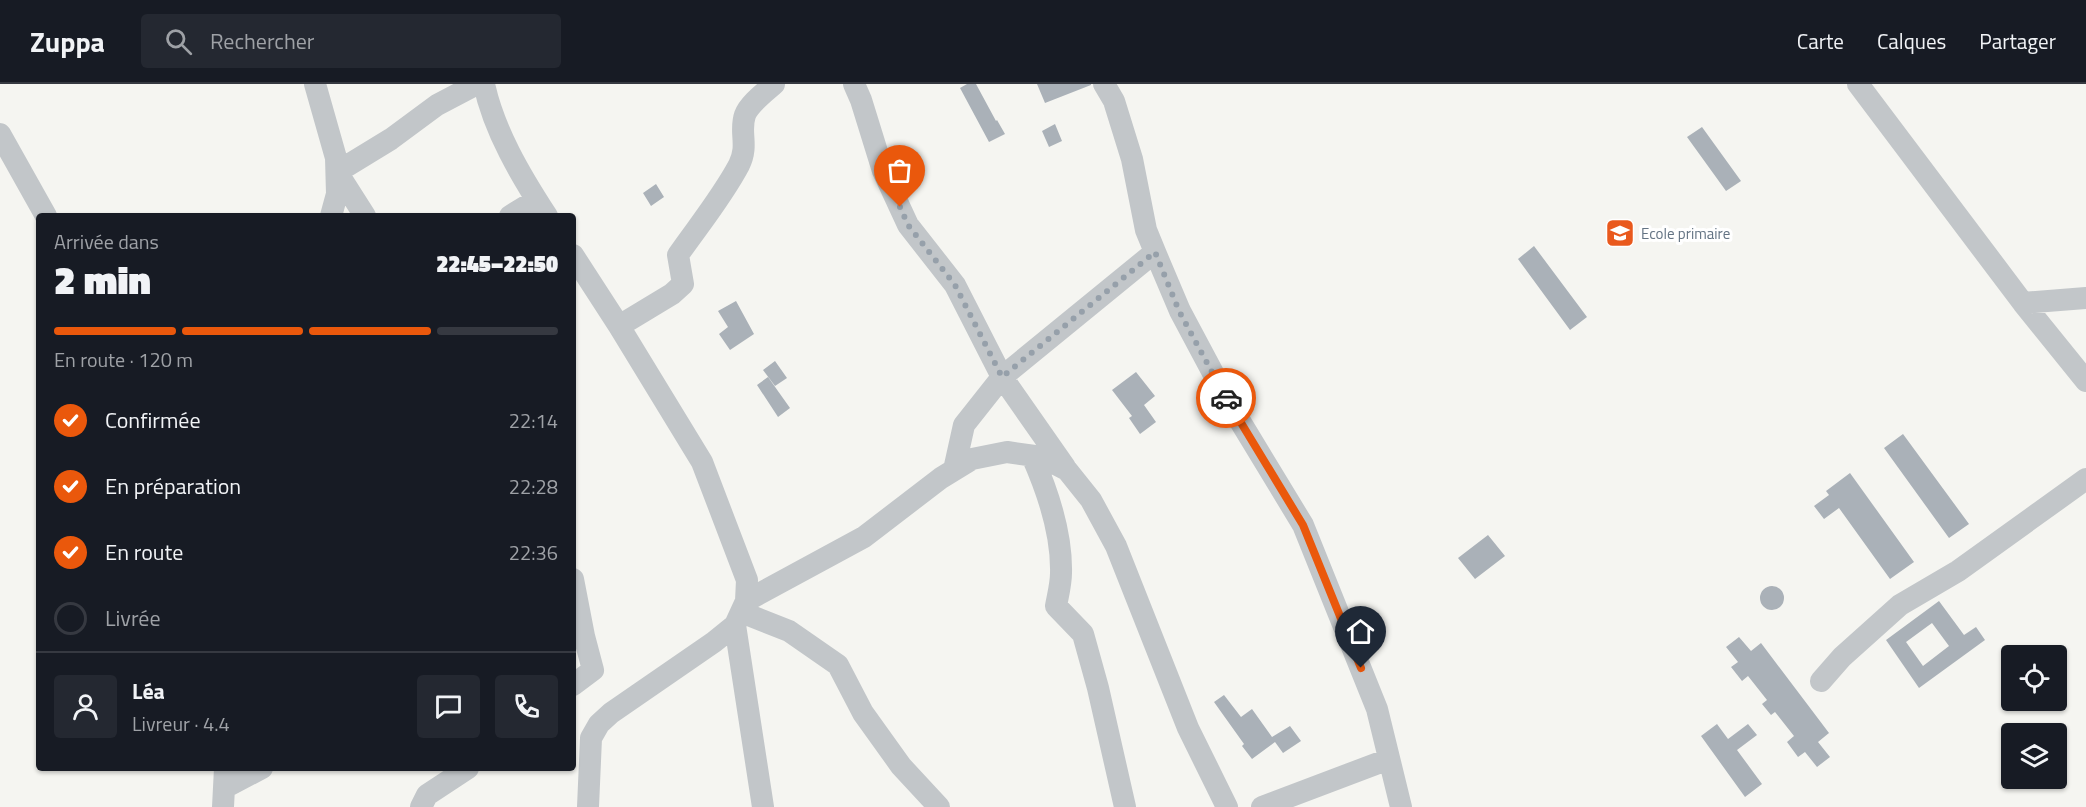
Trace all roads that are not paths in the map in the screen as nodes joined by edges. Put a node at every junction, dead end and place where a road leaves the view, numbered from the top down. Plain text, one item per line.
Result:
1 (315, 84) edge
2 (477, 84) edge
3 (484, 84) edge
4 (774, 84) edge
5 (854, 84) edge
6 (1104, 84) edge
7 (1858, 84) edge
8 (0, 134) edge
9 (337, 171) junction
10 (542, 208) edge
11 (44, 213) edge
12 (332, 213) edge
13 (363, 213) edge
14 (522, 213) edge
15 (1155, 252) junction
16 (576, 260) edge
17 (2086, 298) edge
18 (2023, 303) junction
19 (619, 326) junction
20 (1002, 377) junction
21 (2086, 381) edge
22 (1032, 456) junction
23 (954, 470) junction
24 (1067, 470) junction
25 (2086, 479) edge
26 (576, 595) edge
27 (740, 613) junction
28 (1821, 681) dead end
29 (576, 683) edge
30 (1389, 759) junction
31 (256, 771) edge
32 (463, 771) edge
33 (224, 788) edge
34 (421, 807) edge
35 (588, 807) edge
36 (763, 807) edge
37 (939, 807) edge
38 (1125, 807) edge
39 (1227, 807) edge
40 (1263, 807) edge
41 (1401, 807) edge

1 - 9 street
2 - 9 street
3 - 10 street
4 - 19 street
5 - 20 street
6 - 15 street
7 - 18 street
8 - 11 street
9 - 12 street
9 - 13 street
10 - 14 street
15 - 20 street
15 - 30 street
16 - 19 street
17 - 18 street
18 - 21 street
19 - 27 street
20 - 23 street
20 - 24 street
22 - 23 street
22 - 24 street
22 - 38 street
23 - 27 street
24 - 39 street
25 - 28 street
26 - 29 street
27 - 35 street
27 - 36 street
27 - 37 street
30 - 40 street
30 - 41 street
31 - 33 street
32 - 34 street

